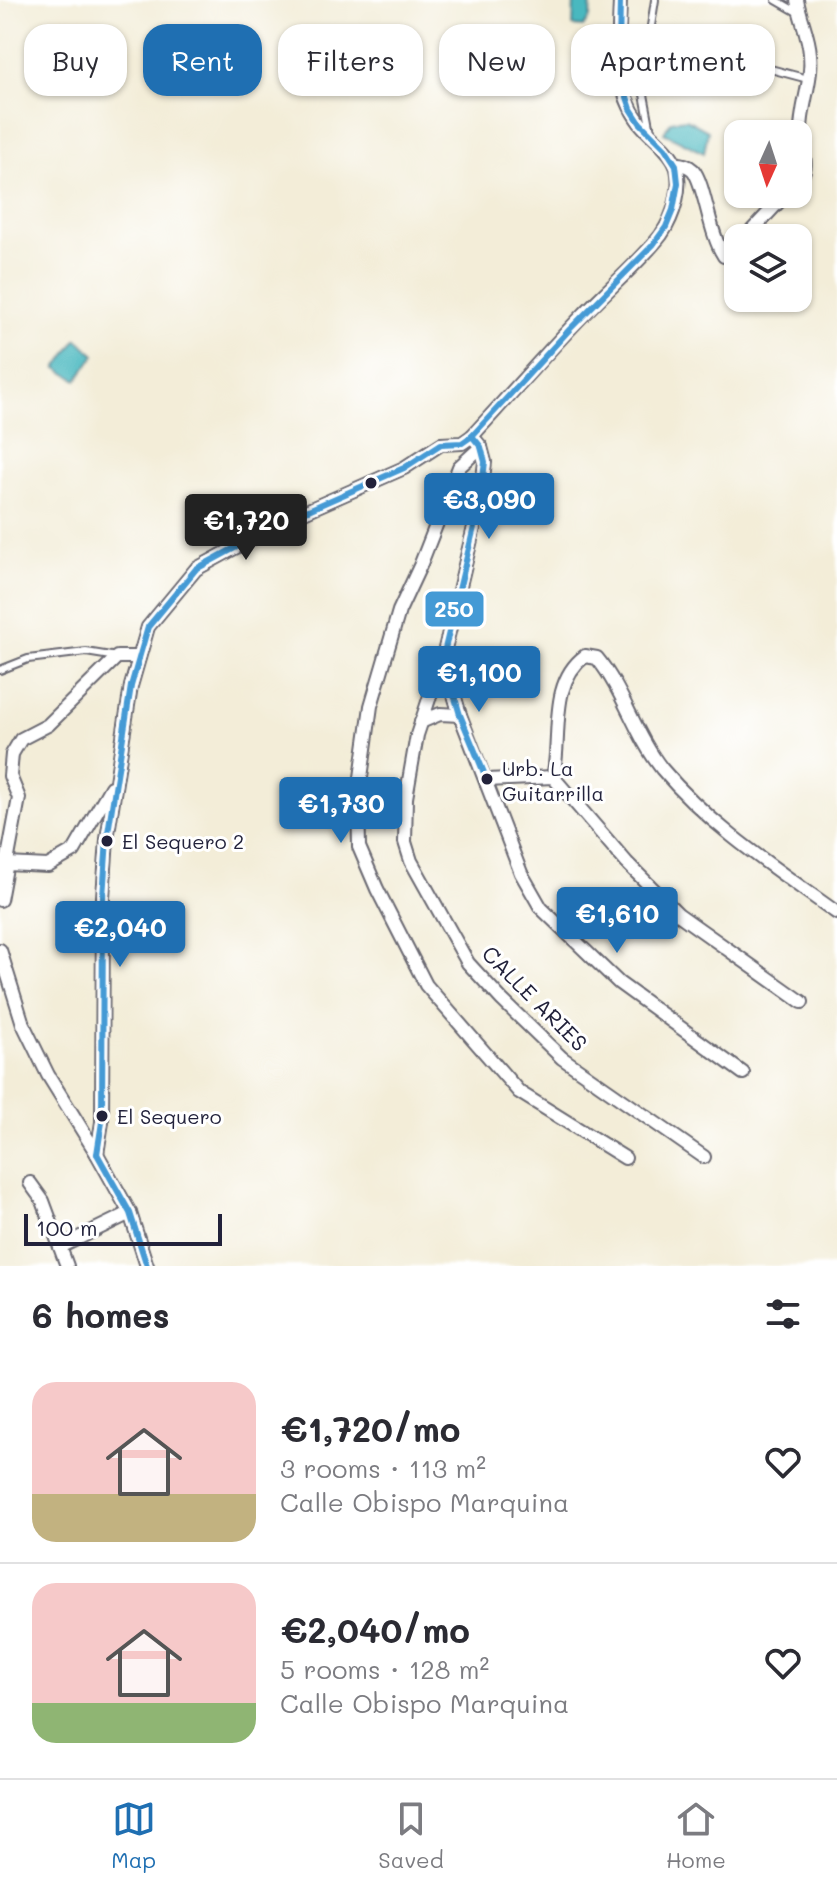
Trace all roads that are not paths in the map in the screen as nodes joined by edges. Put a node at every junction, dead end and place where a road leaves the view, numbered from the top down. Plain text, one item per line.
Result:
1 (620, 0) edge
2 (655, 0) edge
3 (776, 0) edge
4 (798, 6) edge
5 (775, 70) edge
6 (808, 79) junction
7 (803, 120) edge
8 (652, 138) junction
9 (675, 164) junction
10 (773, 208) edge
11 (758, 224) edge
12 (724, 256) edge
13 (472, 436) junction
14 (481, 447) junction
15 (117, 657) junction
16 (139, 657) junction
17 (443, 657) junction
18 (0, 670) edge
19 (460, 715) junction
20 (421, 722) junction
21 (553, 777) junction
22 (487, 780) junction
23 (115, 781) junction
24 (7, 864) junction
25 (0, 900) edge
26 (837, 913) edge
27 (0, 950) edge
28 (802, 1002) dead end
29 (743, 1073) dead end
30 (97, 1154) junction
31 (704, 1157) dead end
32 (625, 1158) dead end
33 (30, 1183) dead end
34 (130, 1213) junction
35 (60, 1247) junction
36 (67, 1266) edge
37 (147, 1266) edge

1 - 8 street
2 - 8 lane
3 - 4 lane
4 - 6 street
5 - 6 lane
6 - 7 street
8 - 9 street
9 - 12 street
9 - 13 street
10 - 11 street
13 - 14 street
13 - 16 street
14 - 17 street, CALLE ARIES
14 - 32 street
15 - 16 street
15 - 18 lane
15 - 24 street
16 - 23 street
17 - 19 street
17 - 20 street, CALLE ARIES
19 - 20 street
19 - 22 street
20 - 31 street, CALLE ARIES
21 - 22 street
21 - 26 street
21 - 28 street
22 - 29 street
23 - 24 street
23 - 30 street
24 - 25 street
27 - 30 street
30 - 34 street
33 - 35 street
34 - 35 street
34 - 37 street
35 - 36 street

